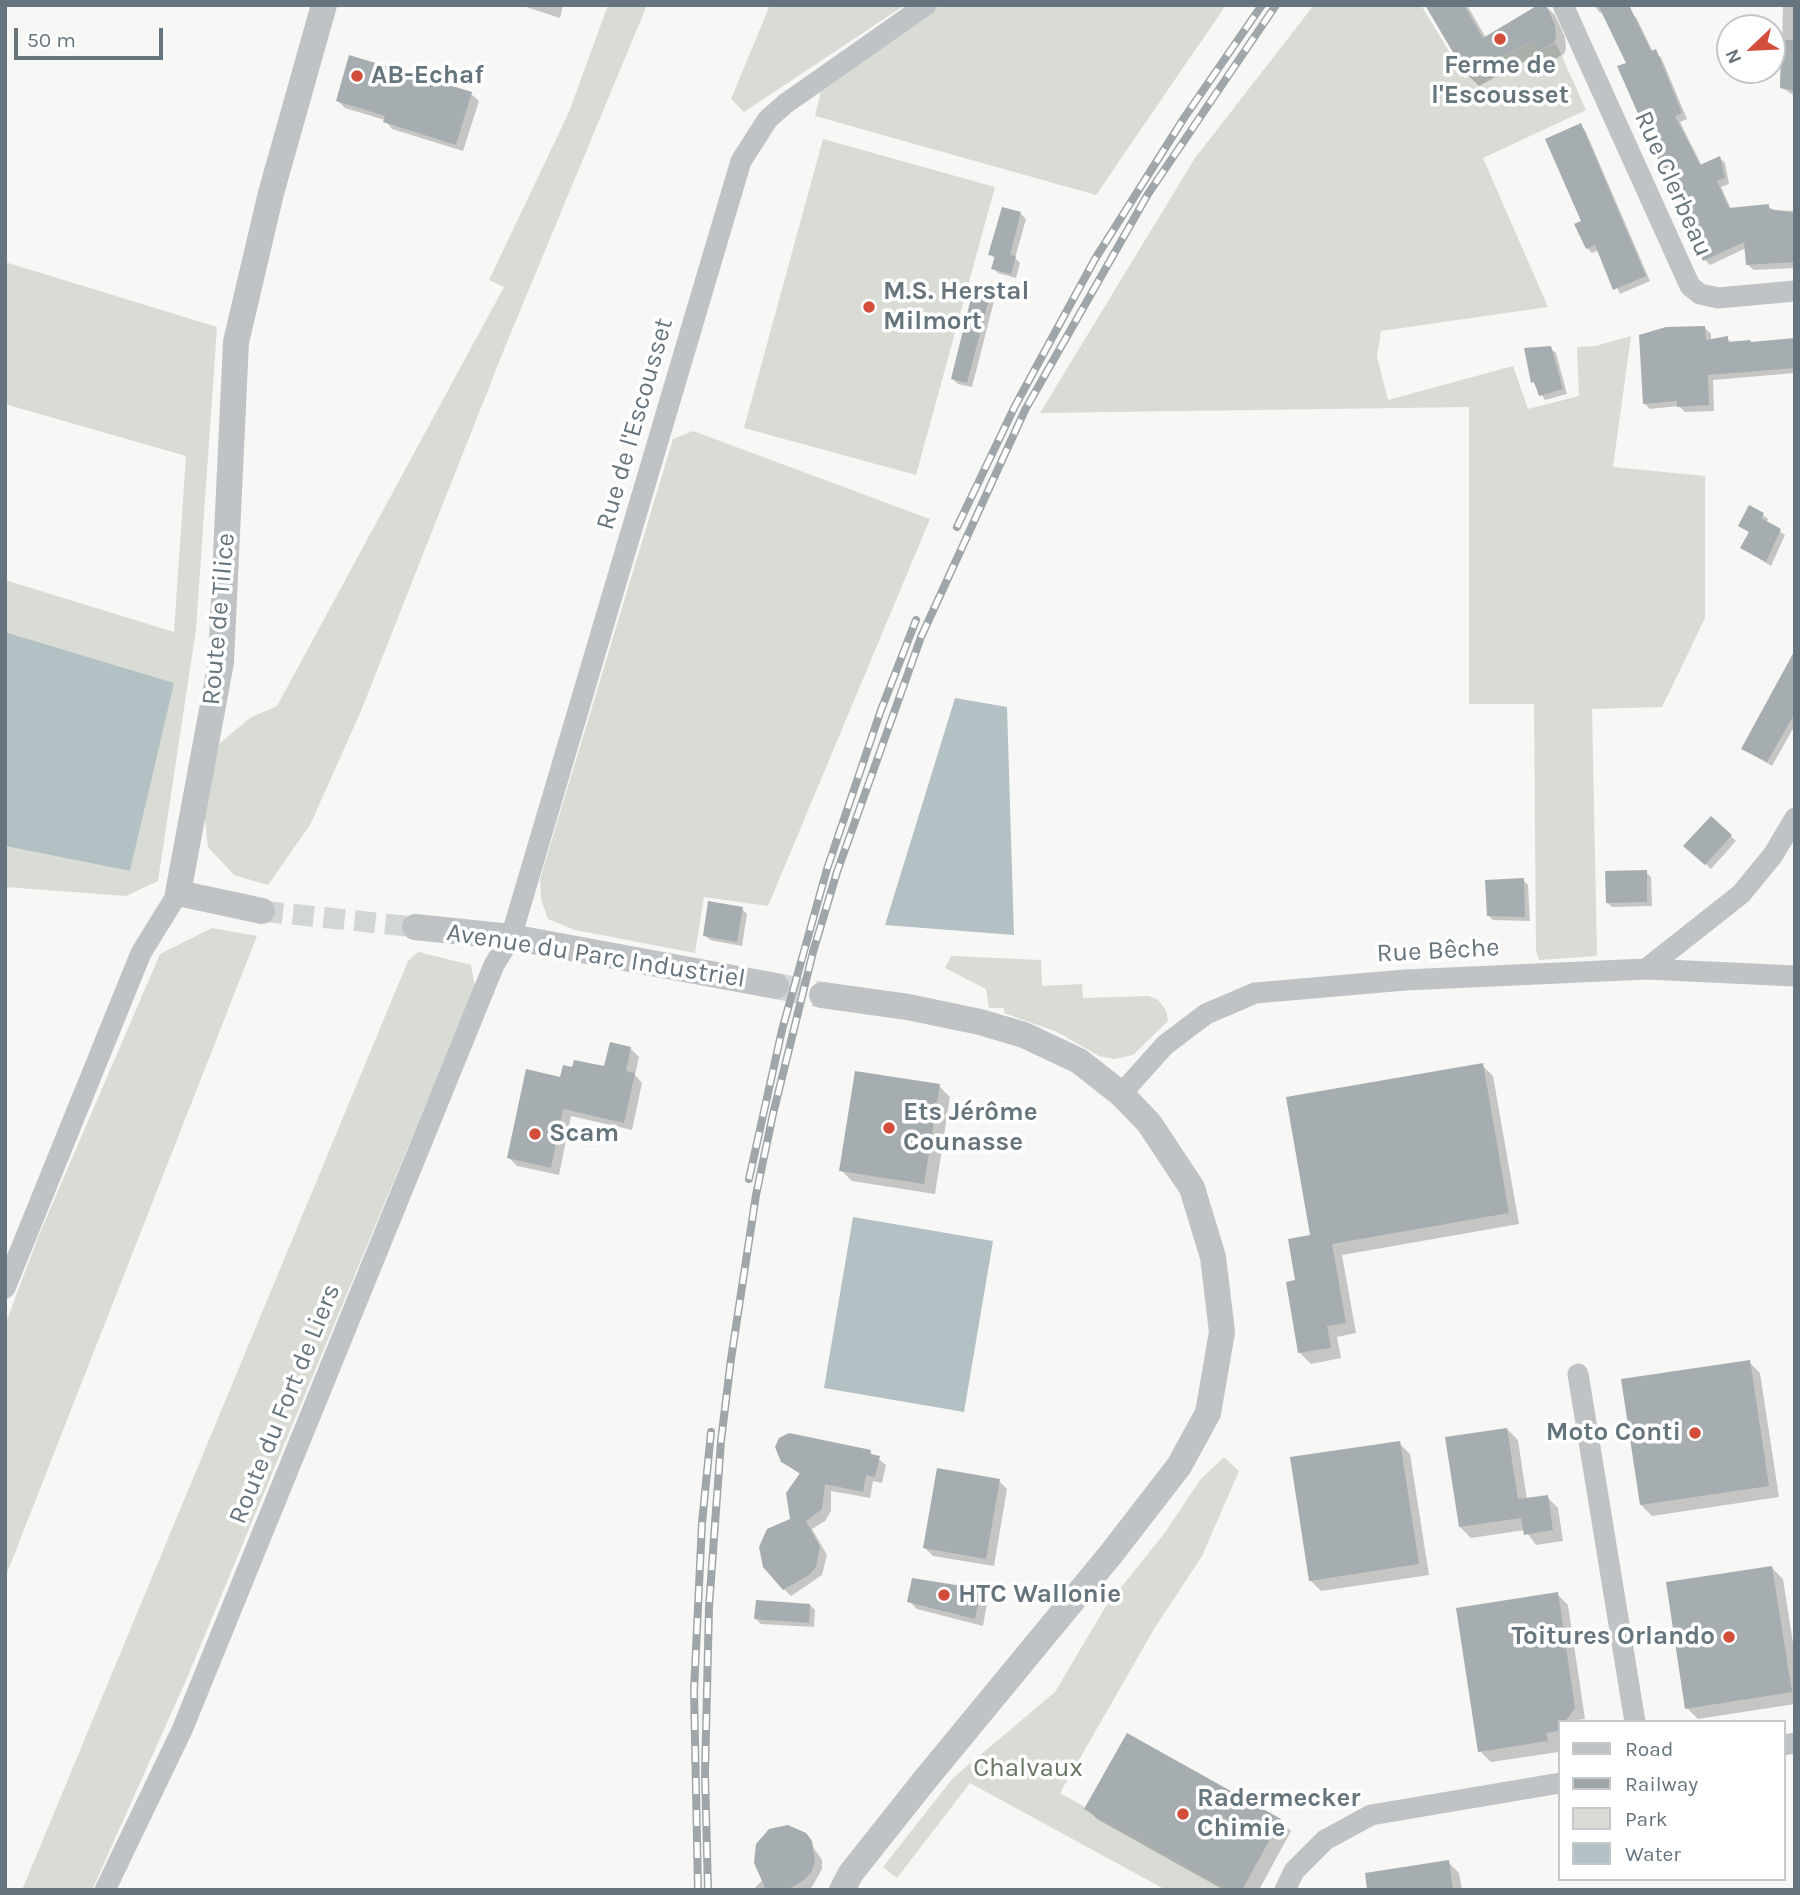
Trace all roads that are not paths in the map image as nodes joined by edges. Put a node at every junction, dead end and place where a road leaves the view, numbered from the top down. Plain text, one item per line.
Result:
1 (324, 5) edge
2 (926, 5) edge
3 (1563, 5) edge
4 (1795, 292) edge
5 (1795, 818) edge
6 (178, 893) junction
7 (262, 911) tunnel mouth
8 (415, 928) tunnel mouth
9 (512, 937) junction
10 (1646, 969) junction
11 (1795, 976) edge
12 (776, 986) tunnel mouth
13 (822, 995) tunnel mouth
14 (1121, 1094) junction
15 (5, 1288) edge
16 (1578, 1374) dead end
17 (1635, 1720) edge
18 (1559, 1783) edge
19 (105, 1890) edge
20 (842, 1890) edge
21 (1285, 1890) edge

1 - 6 street, Route de Tilice
2 - 9 street, Rue de l'Escousset
3 - 4 street, Rue Clerbeau
5 - 10 street
6 - 7 street
6 - 15 street, Route de Tilice
8 - 9 street, Avenue du Parc Industriel
9 - 12 street, Avenue du Parc Industriel
9 - 19 street, Route du Fort de Liers
10 - 11 street, Rue Bêche
10 - 14 street, Rue Bêche
13 - 14 street
14 - 20 street
16 - 17 street
18 - 21 street

